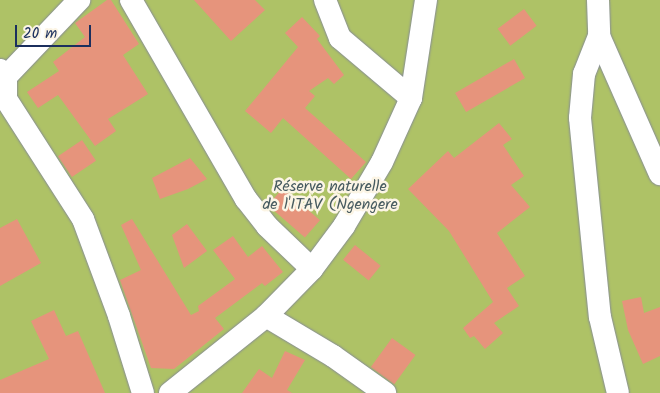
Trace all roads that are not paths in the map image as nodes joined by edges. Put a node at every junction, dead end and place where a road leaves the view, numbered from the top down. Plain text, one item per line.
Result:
1 (79, 0) edge
2 (131, 0) edge
3 (325, 0) edge
4 (426, 0) edge
5 (598, 0) edge
6 (599, 36) junction
7 (2, 77) edge
8 (411, 98) junction
9 (660, 174) edge
10 (312, 269) junction
11 (266, 316) junction
12 (143, 393) edge
13 (170, 393) edge
14 (385, 393) edge
15 (618, 393) edge

1 - 7 street
2 - 10 street
3 - 8 street
4 - 8 street
5 - 6 street
6 - 9 street
6 - 15 street
7 - 12 street
8 - 10 street
10 - 11 street
11 - 13 street
11 - 14 street

